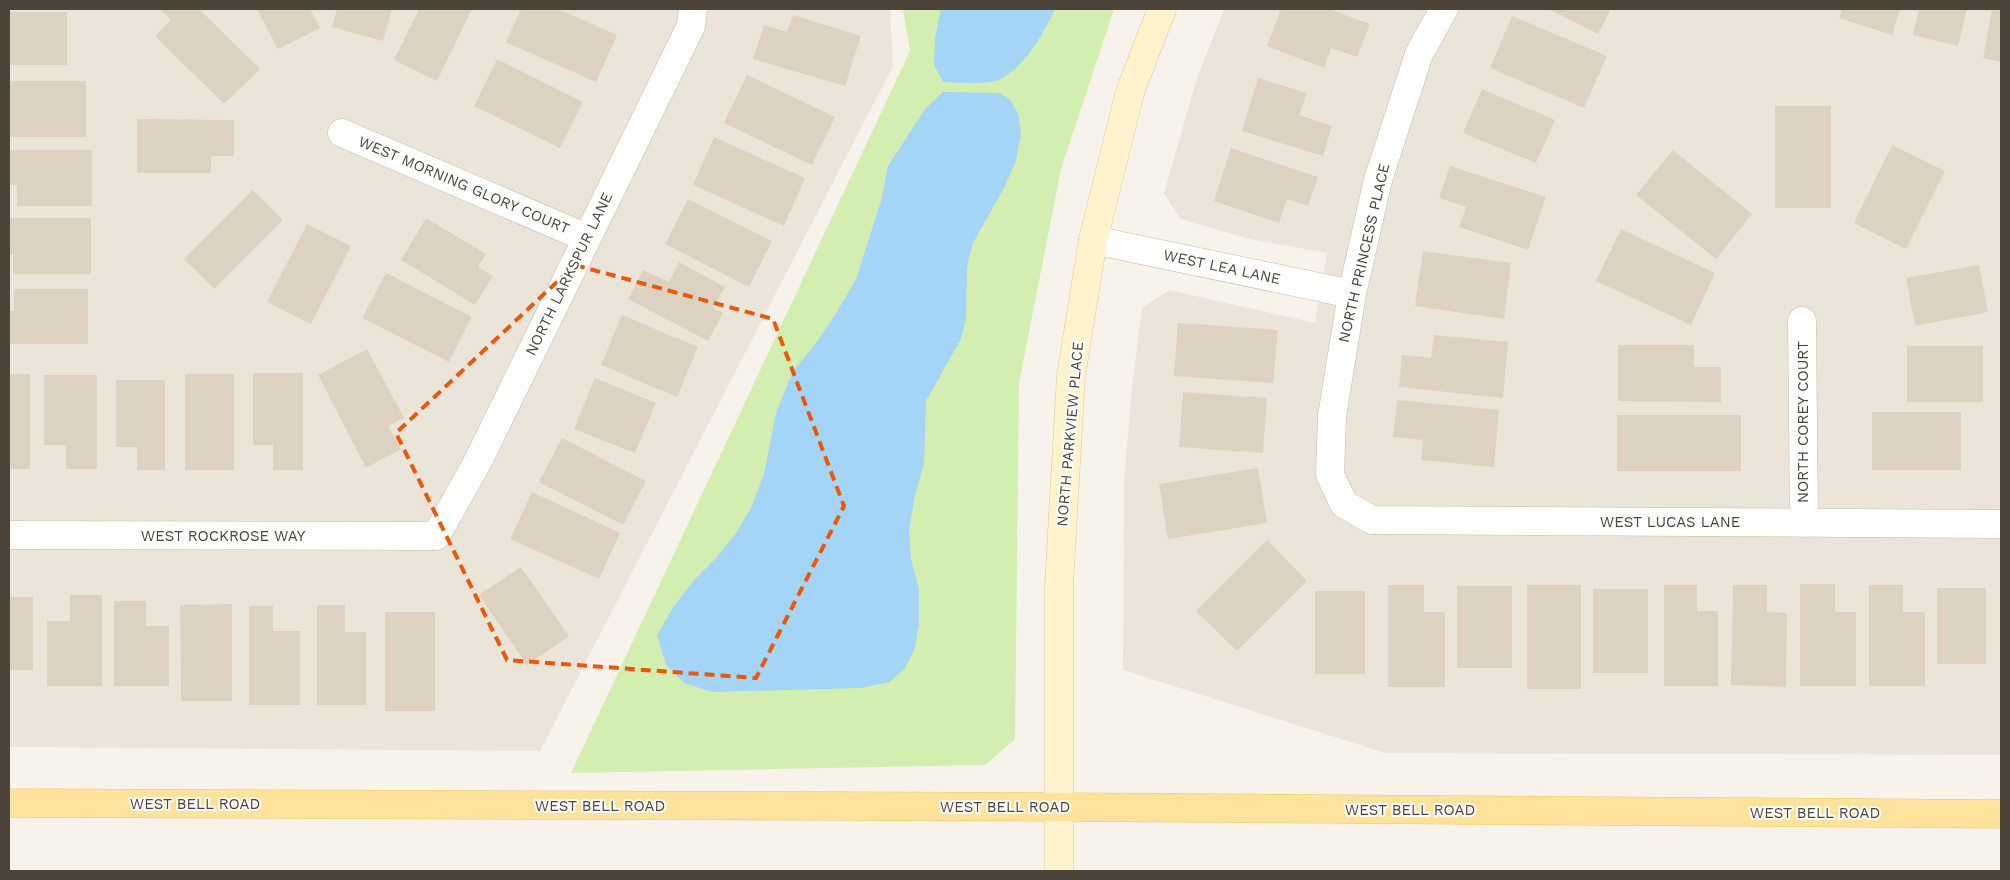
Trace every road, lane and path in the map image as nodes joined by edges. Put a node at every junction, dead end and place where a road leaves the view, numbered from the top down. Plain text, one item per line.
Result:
1 (693, 9) edge
2 (1162, 9) edge
3 (1444, 9) edge
4 (342, 133) dead end
5 (587, 238) junction
6 (1093, 240) junction
7 (1352, 294) junction
8 (1802, 321) dead end
9 (1344, 504) joint
10 (1804, 523) junction
11 (2001, 524) edge
12 (9, 535) edge
13 (436, 536) joint
14 (9, 803) edge
15 (1060, 807) junction
16 (2001, 814) edge
17 (1059, 871) edge

1 - 5 street, NORTH LARKSPUR LANE
2 - 6 street, NORTH PARKVIEW PLACE
3 - 7 street, NORTH PRINCESS PLACE
4 - 5 street, WEST MORNING GLORY COURT
5 - 13 street, NORTH LARKSPUR LANE
6 - 7 street, WEST LEA LANE
6 - 15 street, NORTH PARKVIEW PLACE
7 - 9 street, NORTH PRINCESS PLACE
8 - 10 street, NORTH COREY COURT
9 - 10 street, WEST LUCAS LANE
10 - 11 street, WEST LUCAS LANE
12 - 13 street, WEST ROCKROSE WAY
14 - 15 main road, WEST BELL ROAD
15 - 16 main road, WEST BELL ROAD
15 - 17 street, NORTH PARKVIEW PLACE

